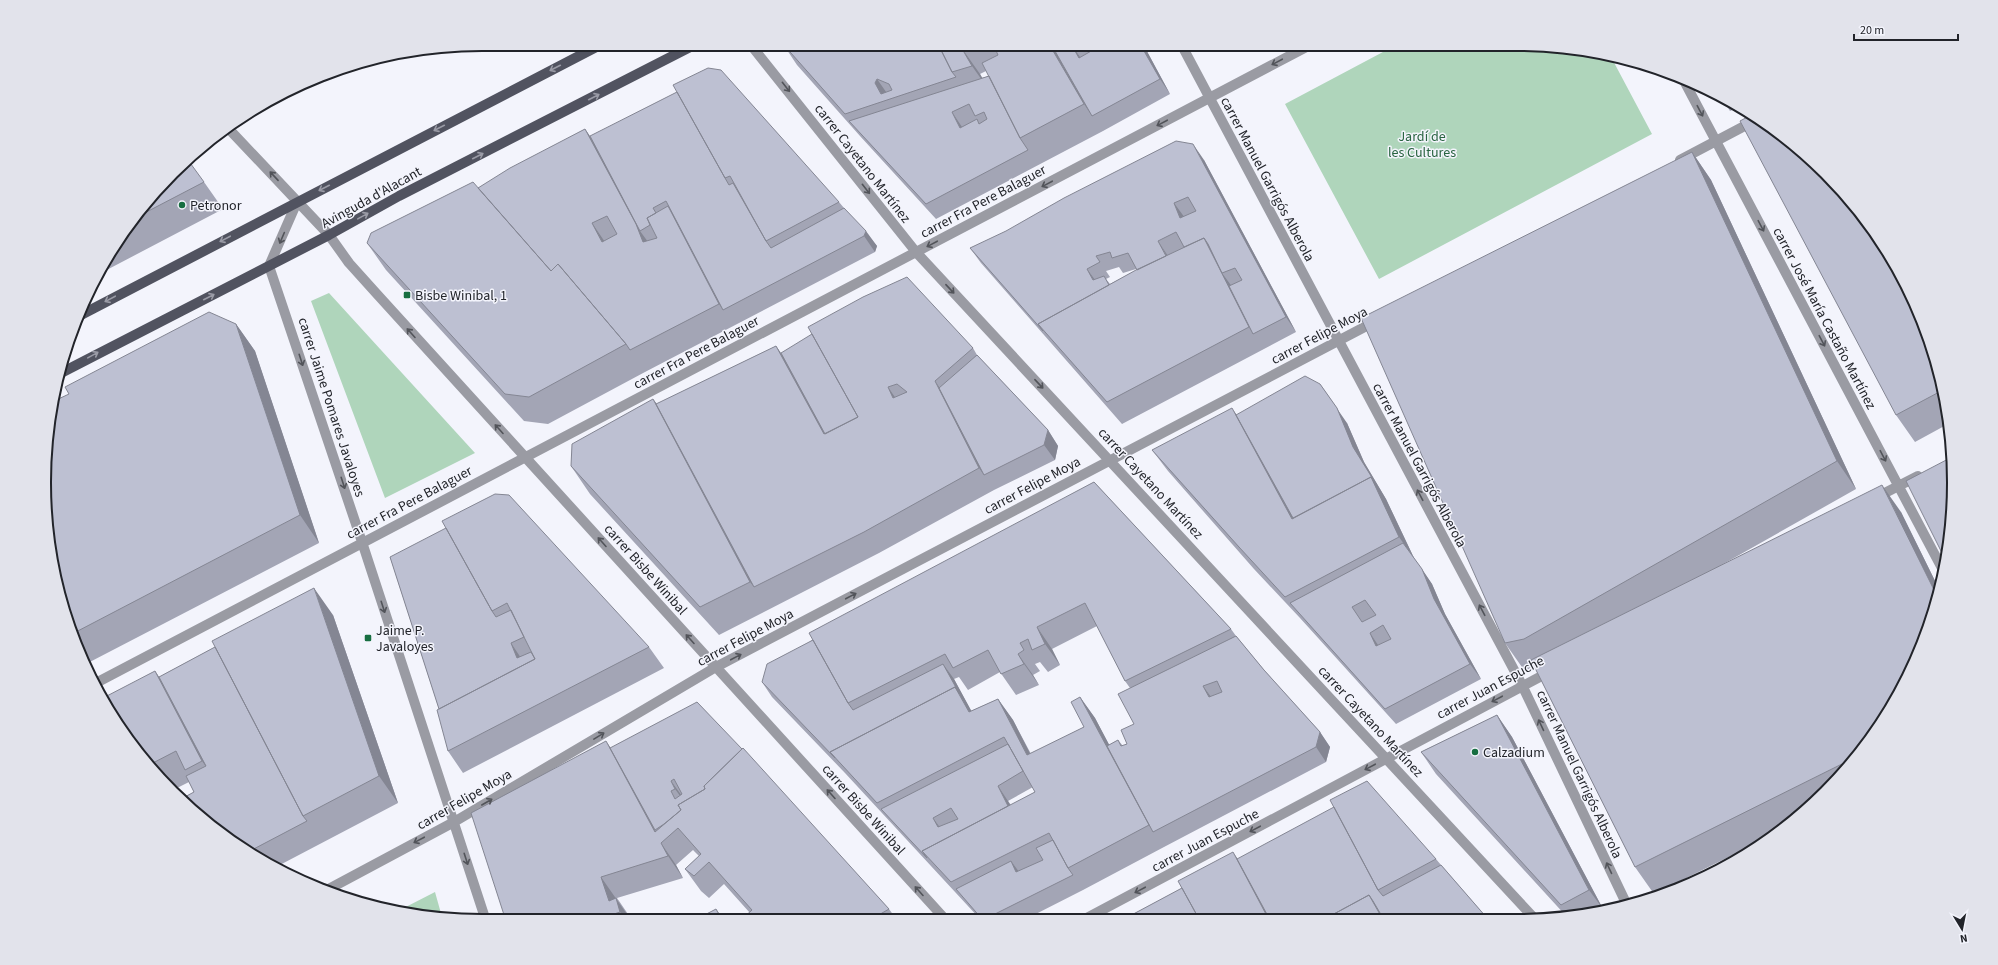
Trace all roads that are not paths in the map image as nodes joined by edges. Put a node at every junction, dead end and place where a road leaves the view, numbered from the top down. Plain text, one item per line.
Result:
1 (588, 51) edge
2 (682, 51) edge
3 (756, 51) edge
4 (1184, 51) edge
5 (1299, 51) edge
6 (1687, 87) edge
7 (1209, 98) junction
8 (1752, 122) edge
9 (232, 132) edge
10 (1716, 141) junction
11 (1668, 166) edge
12 (297, 202) junction
13 (329, 235) junction
14 (916, 252) junction
15 (270, 266) junction
16 (86, 312) edge
17 (1388, 314) edge
18 (1338, 341) junction
19 (66, 370) edge
20 (525, 458) junction
21 (1110, 459) junction
22 (1925, 472) edge
23 (1899, 486) junction
24 (1867, 502) edge
25 (362, 542) junction
26 (1940, 563) edge
27 (1560, 666) edge
28 (716, 667) junction
29 (100, 681) edge
30 (1522, 686) junction
31 (1386, 758) junction
32 (454, 822) junction
33 (333, 887) edge
34 (1624, 900) edge
35 (484, 914) edge
36 (940, 914) edge
37 (1094, 914) edge
38 (1530, 914) edge

1 -> 12 main road, Avinguda d'Alacant
13 -> 2 main road, Avinguda d'Alacant
3 -> 14 street, carrer Cayetano Martínez
4 - 7 street, carrer Manuel Garrigós Alberola
5 -> 7 street, carrer Fra Pere Balaguer
6 -> 10 street, carrer José María Castaño Martínez
7 -> 14 street, carrer Fra Pere Balaguer
7 - 18 street, carrer Manuel Garrigós Alberola
8 - 10 street
12 -> 9 street, carrer Bisbe Winibal
10 - 11 street
10 -> 23 street, carrer José María Castaño Martínez
12 - 13 street, carrer Bisbe Winibal
12 -> 15 street
12 -> 16 main road, Avinguda d'Alacant
13 - 15 main road, Avinguda d'Alacant
20 -> 13 street, carrer Bisbe Winibal
14 - 20 street, carrer Fra Pere Balaguer
14 -> 21 street, carrer Cayetano Martínez
19 -> 15 main road, Avinguda d'Alacant
15 -> 25 street, carrer Jaime Pomares Javaloyes
17 - 18 street, carrer Felipe Moya
18 - 21 street, carrer Felipe Moya
30 -> 18 street, carrer Manuel Garrigós Alberola
20 - 25 street, carrer Fra Pere Balaguer
28 -> 20 street, carrer Bisbe Winibal
28 -> 21 street, carrer Felipe Moya
21 - 31 street, carrer Cayetano Martínez
22 - 23 street
23 - 24 street
23 - 26 street, carrer José María Castaño Martínez
25 - 29 street, carrer Fra Pere Balaguer
25 -> 32 street, carrer Jaime Pomares Javaloyes
27 - 30 street, carrer Juan Espuche
32 -> 28 street, carrer Felipe Moya
36 -> 28 street, carrer Bisbe Winibal
30 -> 31 street, carrer Juan Espuche
34 -> 30 street, carrer Manuel Garrigós Alberola
31 -> 37 street, carrer Juan Espuche
31 - 38 street, carrer Cayetano Martínez
32 -> 33 street, carrer Felipe Moya
32 -> 35 street, carrer Jaime Pomares Javaloyes

